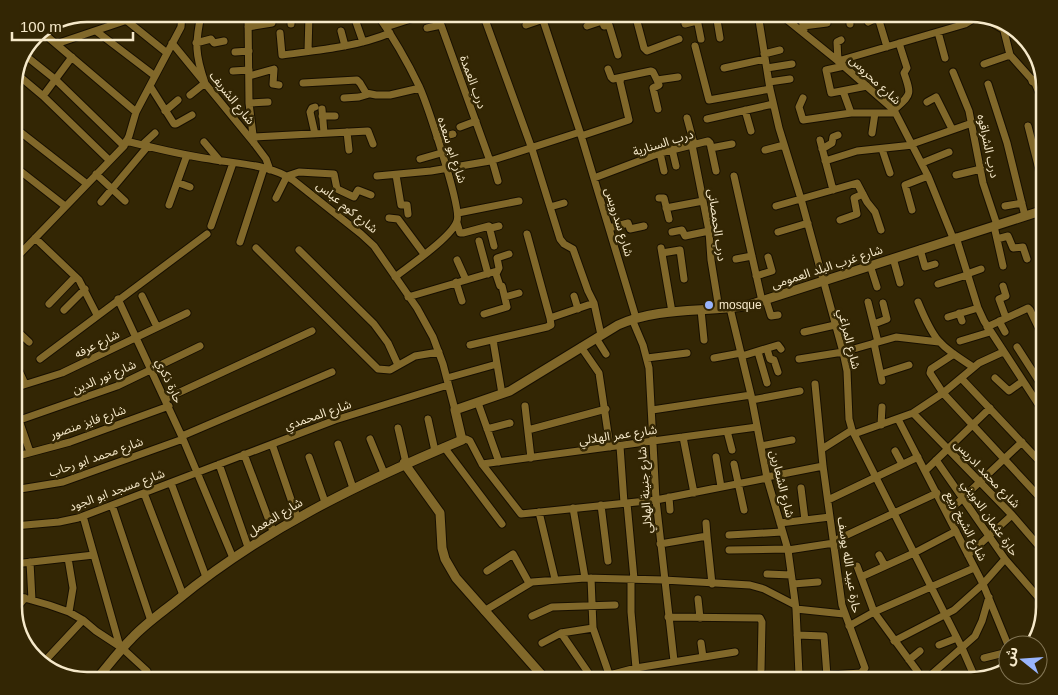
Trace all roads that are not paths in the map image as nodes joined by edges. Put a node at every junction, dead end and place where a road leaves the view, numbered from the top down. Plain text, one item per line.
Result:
1 (118, 23) edge
2 (130, 23) edge
3 (181, 23) edge
4 (199, 23) edge
5 (248, 23) edge
6 (272, 23) edge
7 (308, 23) edge
8 (356, 23) edge
9 (383, 23) edge
10 (397, 23) edge
11 (487, 23) edge
12 (530, 23) edge
13 (544, 23) edge
14 (596, 23) edge
15 (603, 23) edge
16 (638, 23) edge
17 (698, 23) edge
18 (718, 23) edge
19 (760, 23) edge
20 (794, 23) edge
21 (803, 23) edge
22 (827, 23) dead end
23 (880, 23) edge
24 (967, 23) edge
25 (526, 25) dead end
26 (587, 26) dead end
27 (248, 27) junction
28 (427, 28) dead end
29 (388, 30) junction
30 (804, 30) junction
31 (96, 31) junction
32 (341, 31) dead end
33 (938, 32) junction
34 (1004, 32) edge
35 (280, 33) dead end
36 (47, 37) edge
37 (720, 38) dead end
38 (679, 39) dead end
39 (701, 40) dead end
40 (841, 40) dead end
41 (224, 41) dead end
42 (363, 42) junction
43 (172, 43) junction
44 (196, 43) junction
45 (900, 43) junction
46 (56, 44) junction
47 (345, 46) junction
48 (695, 46) dead end
49 (887, 47) junction
50 (780, 50) dead end
51 (249, 51) junction
52 (308, 51) junction
53 (235, 52) dead end
54 (167, 53) junction
55 (618, 55) dead end
56 (1010, 55) junction
57 (765, 56) junction
58 (72, 57) junction
59 (945, 58) dead end
60 (29, 59) edge
61 (792, 64) dead end
62 (841, 64) junction
63 (984, 64) dead end
64 (724, 68) dead end
65 (767, 68) junction
66 (608, 69) dead end
67 (233, 71) dead end
68 (953, 72) dead end
69 (249, 73) junction
70 (155, 76) junction
71 (678, 77) dead end
72 (1034, 77) edge
73 (622, 78) junction
74 (790, 79) dead end
75 (24, 80) edge
76 (56, 80) junction
77 (657, 80) junction
78 (205, 83) junction
79 (303, 84) dead end
80 (988, 84) dead end
81 (279, 85) dead end
82 (769, 85) junction
83 (150, 86) junction
84 (867, 86) junction
85 (420, 88) junction
86 (843, 91) junction
87 (369, 94) junction
88 (190, 95) dead end
89 (43, 96) junction
90 (344, 98) dead end
91 (803, 98) dead end
92 (178, 100) dead end
93 (268, 102) dead end
94 (927, 102) dead end
95 (250, 103) junction
96 (773, 104) junction
97 (658, 109) dead end
98 (745, 110) junction
99 (165, 111) junction
100 (320, 111) junction
101 (136, 112) junction
102 (895, 112) junction
103 (851, 113) junction
104 (875, 113) junction
105 (192, 115) dead end
106 (335, 116) dead end
107 (687, 118) dead end
108 (707, 119) dead end
109 (476, 122) junction
110 (972, 123) junction
111 (1028, 126) dead end
112 (460, 127) dead end
113 (952, 129) junction
114 (750, 131) dead end
115 (346, 132) junction
116 (155, 133) dead end
117 (872, 133) dead end
118 (23, 134) edge
119 (315, 134) junction
120 (324, 134) junction
121 (453, 134) dead end
122 (581, 134) junction
123 (838, 135) dead end
124 (437, 138) junction
125 (254, 140) junction
126 (820, 140) dead end
127 (204, 142) dead end
128 (125, 144) junction
129 (373, 144) dead end
130 (732, 144) dead end
131 (693, 145) junction
132 (784, 145) junction
133 (913, 145) junction
134 (145, 146) junction
135 (711, 148) junction
136 (882, 148) junction
137 (532, 149) junction
138 (672, 149) junction
139 (822, 149) junction
140 (349, 150) dead end
141 (765, 150) dead end
142 (441, 152) junction
143 (660, 152) junction
144 (949, 152) dead end
145 (187, 155) junction
146 (1036, 158) edge
147 (420, 159) dead end
148 (109, 160) junction
149 (491, 160) junction
150 (825, 160) junction
151 (220, 161) junction
152 (233, 163) junction
153 (922, 163) junction
154 (676, 166) dead end
155 (981, 168) junction
156 (267, 169) junction
157 (446, 169) junction
158 (664, 171) dead end
159 (716, 171) dead end
160 (23, 173) edge
161 (890, 173) dead end
162 (96, 174) junction
163 (396, 174) junction
164 (956, 175) dead end
165 (287, 176) junction
166 (377, 176) dead end
167 (734, 176) dead end
168 (928, 176) junction
169 (594, 178) junction
170 (498, 181) dead end
171 (179, 183) junction
172 (87, 184) junction
173 (190, 187) dead end
174 (112, 189) junction
175 (834, 190) junction
176 (863, 194) junction
177 (372, 195) dead end
178 (276, 198) dead end
179 (659, 198) dead end
180 (801, 199) junction
181 (125, 201) dead end
182 (519, 201) dead end
183 (703, 201) junction
184 (101, 202) dead end
185 (879, 202) dead end
186 (564, 203) dead end
187 (1022, 203) junction
188 (169, 205) dead end
189 (66, 206) junction
190 (776, 206) dead end
191 (870, 206) junction
192 (1005, 206) dead end
193 (550, 207) junction
194 (666, 208) junction
195 (912, 210) dead end
196 (458, 213) junction
197 (408, 214) dead end
198 (1036, 215) edge
199 (1025, 216) junction
200 (389, 218) dead end
201 (669, 219) dead end
202 (840, 220) dead end
203 (457, 223) junction
204 (808, 223) junction
205 (211, 226) dead end
206 (499, 226) dead end
207 (644, 226) dead end
208 (996, 226) junction
209 (491, 228) junction
210 (609, 228) junction
211 (881, 230) dead end
212 (709, 231) junction
213 (672, 232) dead end
214 (778, 232) dead end
215 (207, 234) dead end
216 (526, 234) dead end
217 (35, 238) junction
218 (954, 238) junction
219 (997, 239) junction
220 (240, 242) dead end
221 (479, 242) dead end
222 (494, 246) dead end
223 (256, 248) dead end
224 (920, 249) junction
225 (299, 250) dead end
226 (23, 251) edge
227 (424, 254) junction
228 (509, 254) dead end
229 (752, 256) junction
230 (768, 257) dead end
231 (893, 258) junction
232 (736, 259) dead end
233 (1027, 259) dead end
234 (457, 260) dead end
235 (935, 264) dead end
236 (870, 265) junction
237 (1003, 266) dead end
238 (981, 269) dead end
239 (496, 271) junction
240 (488, 274) junction
241 (967, 274) junction
242 (75, 276) junction
243 (756, 276) junction
244 (395, 277) junction
245 (684, 279) dead end
246 (466, 280) junction
247 (822, 281) junction
248 (456, 282) junction
249 (900, 283) dead end
250 (938, 284) dead end
251 (1003, 286) dead end
252 (877, 287) dead end
253 (85, 289) junction
254 (519, 293) dead end
255 (142, 296) dead end
256 (408, 296) junction
257 (574, 296) dead end
258 (505, 297) junction
259 (118, 299) junction
260 (764, 300) junction
261 (462, 301) dead end
262 (868, 302) dead end
263 (594, 303) junction
264 (883, 303) dead end
265 (49, 304) dead end
266 (917, 305) dead end
267 (730, 308) junction
268 (978, 308) junction
269 (578, 309) junction
270 (718, 309) junction
271 (64, 310) dead end
272 (701, 310) junction
273 (672, 312) junction
274 (187, 313) dead end
275 (959, 313) junction
276 (484, 314) dead end
277 (98, 315) junction
278 (778, 315) dead end
279 (948, 317) dead end
280 (550, 318) junction
281 (634, 318) junction
282 (1002, 320) junction
283 (962, 321) dead end
284 (1036, 322) edge
285 (874, 324) junction
286 (835, 325) junction
287 (157, 327) junction
288 (988, 330) junction
289 (312, 331) dead end
290 (804, 332) dead end
291 (942, 332) dead end
292 (1005, 332) dead end
293 (23, 336) edge
294 (598, 336) junction
295 (933, 336) junction
296 (136, 337) junction
297 (493, 340) junction
298 (704, 340) dead end
299 (960, 341) dead end
300 (29, 342) dead end
301 (939, 342) junction
302 (876, 343) junction
303 (470, 345) dead end
304 (200, 346) dead end
305 (1017, 346) dead end
306 (581, 347) junction
307 (768, 349) junction
308 (781, 349) dead end
309 (439, 352) junction
310 (758, 352) junction
311 (843, 352) junction
312 (1003, 352) junction
313 (688, 353) dead end
314 (606, 354) dead end
315 (954, 354) junction
316 (742, 355) junction
317 (40, 358) dead end
318 (647, 358) junction
319 (714, 358) dead end
320 (800, 359) dead end
321 (497, 364) junction
322 (398, 365) junction
323 (909, 366) dead end
324 (973, 367) junction
325 (152, 369) junction
326 (332, 372) dead end
327 (778, 372) dead end
328 (1036, 376) edge
329 (961, 378) junction
330 (995, 378) dead end
331 (23, 380) edge
332 (448, 381) junction
333 (1023, 381) junction
334 (767, 383) dead end
335 (25, 384) joint
336 (815, 384) dead end
337 (800, 391) dead end
338 (943, 393) junction
339 (502, 394) junction
340 (752, 398) junction
341 (1036, 401) edge
342 (167, 402) junction
343 (478, 403) junction
344 (525, 406) dead end
345 (882, 407) dead end
346 (606, 408) junction
347 (990, 408) junction
348 (455, 410) junction
349 (652, 410) junction
350 (913, 413) junction
351 (23, 419) edge
352 (428, 419) dead end
353 (898, 419) junction
354 (510, 423) dead end
355 (973, 424) junction
356 (882, 425) junction
357 (757, 427) junction
358 (398, 428) dead end
359 (487, 429) junction
360 (528, 430) junction
361 (728, 431) junction
362 (852, 432) junction
363 (23, 435) edge
364 (183, 437) junction
365 (682, 438) junction
366 (370, 439) dead end
367 (462, 440) junction
368 (792, 440) dead end
369 (652, 442) junction
370 (1022, 442) junction
371 (272, 444) junction
372 (338, 444) dead end
373 (620, 446) junction
374 (761, 446) junction
375 (610, 447) junction
376 (439, 449) junction
377 (822, 449) junction
378 (947, 449) junction
379 (732, 450) dead end
380 (895, 451) dead end
381 (30, 452) junction
382 (23, 454) edge
383 (244, 454) junction
384 (310, 457) dead end
385 (716, 457) dead end
386 (918, 457) junction
387 (1036, 457) edge
388 (531, 458) junction
389 (1005, 458) junction
390 (936, 460) junction
391 (499, 462) junction
392 (405, 463) junction
393 (219, 464) junction
394 (482, 464) junction
395 (734, 464) dead end
396 (902, 464) junction
397 (823, 466) junction
398 (925, 470) junction
399 (197, 473) junction
400 (384, 473) junction
401 (767, 477) junction
402 (875, 478) junction
403 (980, 482) junction
404 (171, 483) junction
405 (738, 484) junction
406 (721, 487) junction
407 (353, 488) junction
408 (801, 488) dead end
409 (23, 489) edge
410 (144, 493) junction
411 (694, 493) junction
412 (936, 493) junction
413 (1036, 493) edge
414 (669, 498) junction
415 (962, 499) junction
416 (656, 500) junction
417 (828, 500) junction
418 (325, 502) junction
419 (626, 503) junction
420 (112, 505) junction
421 (601, 505) junction
422 (573, 508) junction
423 (670, 510) dead end
424 (744, 510) dead end
425 (539, 512) junction
426 (893, 513) junction
427 (947, 513) junction
428 (1012, 515) junction
429 (83, 516) junction
430 (297, 517) junction
431 (830, 517) junction
432 (805, 520) junction
433 (706, 523) dead end
434 (502, 524) dead end
435 (780, 524) junction
436 (23, 525) edge
437 (273, 531) junction
438 (956, 531) junction
439 (782, 532) junction
440 (729, 535) dead end
441 (707, 536) junction
442 (988, 537) junction
443 (834, 542) junction
444 (1036, 543) edge
445 (660, 544) junction
446 (248, 547) junction
447 (730, 550) dead end
448 (788, 550) junction
449 (914, 553) junction
450 (94, 555) junction
451 (879, 555) dead end
452 (968, 555) junction
453 (68, 558) junction
454 (232, 558) junction
455 (1004, 559) junction
456 (608, 561) dead end
457 (30, 562) junction
458 (23, 563) edge
459 (857, 566) dead end
460 (885, 566) junction
461 (974, 568) junction
462 (487, 571) dead end
463 (767, 574) dead end
464 (791, 575) junction
465 (206, 576) junction
466 (861, 577) junction
467 (588, 578) junction
468 (554, 579) junction
469 (632, 579) junction
470 (664, 580) junction
471 (818, 582) dead end
472 (529, 583) junction
473 (712, 584) junction
474 (792, 584) junction
475 (983, 584) junction
476 (931, 587) junction
477 (183, 595) junction
478 (1036, 595) edge
479 (989, 596) junction
480 (23, 598) edge
481 (28, 599) junction
482 (698, 599) dead end
483 (23, 603) edge
484 (615, 605) dead end
485 (592, 606) junction
486 (795, 607) junction
487 (484, 611) junction
488 (69, 612) junction
489 (874, 612) junction
490 (844, 614) junction
491 (532, 616) dead end
492 (946, 616) junction
493 (668, 618) junction
494 (700, 618) junction
495 (83, 620) junction
496 (151, 621) junction
497 (848, 626) junction
498 (593, 628) junction
499 (561, 633) junction
500 (797, 634) junction
501 (1004, 635) edge
502 (957, 638) junction
503 (894, 641) junction
504 (542, 643) dead end
505 (701, 643) dead end
506 (939, 645) dead end
507 (121, 648) junction
508 (962, 648) junction
509 (920, 651) dead end
510 (735, 652) dead end
511 (998, 654) edge
512 (703, 657) junction
513 (47, 658) edge
514 (984, 658) dead end
515 (909, 660) junction
516 (674, 661) junction
517 (798, 667) joint
518 (636, 668) junction
519 (761, 670) dead end
520 (103, 672) edge
521 (147, 672) edge
522 (539, 672) edge
523 (585, 672) edge
524 (608, 672) edge
525 (618, 672) edge
526 (799, 672) edge
527 (827, 672) edge
528 (862, 672) edge
529 (918, 672) edge
530 (933, 672) edge
531 (972, 672) edge

1 - 31 street
2 - 54 street
3 - 43 street
4 - 44 street
5 - 27 street
6 - 27 street
7 - 52 street
8 - 42 street
9 - 29 street, شارع ابو سعده
10 - 29 street
11 - 137 street
12 - 25 street
13 - 122 street, شارع سدرويس
14 - 26 street
15 - 55 street
16 - 38 street
17 - 39 street
18 - 37 street
19 - 57 street, شارع المراغي
20 - 30 street, شارع محروس
21 - 30 street
22 - 30 street
23 - 49 street
24 - 33 street
27 - 51 street
28 - 109 street, درب العمدة
29 - 42 street
29 - 85 street, شارع ابو سعده
30 - 62 street, شارع محروس
31 - 46 street
31 - 70 street
32 - 47 street
33 - 45 street
33 - 59 street
34 - 56 street
35 - 52 street
36 - 46 street
40 - 62 street
41 - 44 street
42 - 47 street
43 - 54 street
43 - 78 street, شارع الشريف
44 - 78 street
45 - 49 street
45 - 102 street
46 - 58 street
47 - 52 street
48 - 82 street
49 - 62 street
50 - 57 street
51 - 53 street
51 - 69 street
54 - 70 street
56 - 63 street
56 - 72 street
57 - 64 street
57 - 65 street, شارع المراغي
58 - 76 street
58 - 101 street
60 - 76 street
61 - 65 street
62 - 84 street, شارع محروس
62 - 86 street
65 - 82 street, شارع المراغي
66 - 73 street
67 - 69 street
68 - 110 street, درب الشراقوه
69 - 81 street
69 - 95 street
70 - 83 street
71 - 77 street
73 - 77 street
73 - 122 street
74 - 82 street
75 - 89 street
76 - 89 street
76 - 128 street
77 - 97 street
78 - 88 street
78 - 125 street, شارع الشريف
79 - 87 street
80 - 187 street
82 - 96 street, شارع المراغي
83 - 99 street
83 - 101 street
84 - 86 street
84 - 102 street, شارع محروس
85 - 87 street
85 - 124 street, شارع ابو سعده
86 - 103 street
87 - 90 street
89 - 148 street
91 - 103 street
92 - 99 street
93 - 95 street
94 - 113 street
95 - 125 street
96 - 98 street
96 - 132 street, شارع المراغي
98 - 108 street
98 - 114 street
99 - 105 street
100 - 106 street
100 - 119 street
100 - 120 street
101 - 128 street
102 - 104 street
102 - 133 street, شارع محروس
103 - 104 street
104 - 117 street
107 - 131 street, درب الحمصانى
109 - 112 street
109 - 149 street, درب العمدة
110 - 113 street
110 - 155 street, درب الشراقوه
111 - 146 street
113 - 133 street
115 - 120 street
115 - 129 street
115 - 140 street
116 - 134 street
118 - 172 street
119 - 120 street
119 - 125 street
121 - 124 street
122 - 137 street
122 - 169 street, شارع سدرويس
123 - 139 street
124 - 142 street, شارع ابو سعده
125 - 156 street, شارع الشريف
126 - 139 street
127 - 151 street
128 - 134 street, شارع كوم عباس
128 - 148 street
130 - 135 street
131 - 135 street, درب السنارية
131 - 138 street, درب السنارية
131 - 183 street, درب الحمصانى
132 - 141 street
132 - 180 street, شارع المراغي
133 - 136 street
133 - 153 street, شارع محروس
134 - 145 street, شارع كوم عباس
134 - 174 street
135 - 159 street, درب السنارية
136 - 150 street
136 - 161 street
137 - 149 street
137 - 193 street
138 - 143 street, درب السنارية
138 - 154 street
139 - 150 street
142 - 147 street
142 - 157 street, شارع ابو سعده
143 - 158 street
143 - 169 street, درب السنارية
144 - 153 street
145 - 151 street, شارع كوم عباس
145 - 171 street
148 - 162 street
149 - 157 street
149 - 170 street, درب العمدة
150 - 175 street
151 - 152 street, شارع كوم عباس
152 - 156 street, شارع كوم عباس
152 - 205 street
153 - 168 street, شارع محروس
155 - 164 street
155 - 208 street, درب الشراقوه
156 - 165 street, شارع كوم عباس
156 - 220 street
157 - 163 street
157 - 196 street, شارع ابو سعده
160 - 189 street
162 - 172 street
162 - 174 street
163 - 166 street
163 - 197 street
165 - 177 street
165 - 178 street
165 - 244 street, شارع كوم عباس
167 - 229 street
168 - 195 street
168 - 218 street, شارع محروس
169 - 210 street, شارع سدرويس
171 - 173 street
171 - 188 street
172 - 189 street
174 - 181 street
174 - 184 street
175 - 176 street
175 - 180 street
176 - 191 street
176 - 202 street
179 - 194 street
180 - 190 street
180 - 204 street, شارع المراغي
182 - 196 street
183 - 194 street
183 - 212 street, درب الحمصانى
185 - 191 street
186 - 193 street
187 - 192 street
187 - 199 street
189 - 217 street
191 - 211 street
193 - 263 street
194 - 201 street
196 - 203 street, شارع ابو سعده
198 - 199 street, شارع غرب البلد العمومى
199 - 208 street, شارع غرب البلد العمومى
200 - 227 street
203 - 209 street
203 - 227 street
204 - 214 street
204 - 247 street, شارع المراغي
206 - 209 street
207 - 210 street
208 - 218 street, شارع غرب البلد العمومى
208 - 219 street, درب الشراقوه
209 - 222 street
210 - 281 street, شارع سدرويس
212 - 213 street
212 - 270 street, درب الحمصانى
215 - 259 street
216 - 280 street
217 - 226 street
217 - 242 street
218 - 224 street, شارع غرب البلد العمومى
218 - 241 street, شارع محروس
219 - 233 street
219 - 237 street, درب الشراقوه
221 - 240 street
223 - 322 street
224 - 231 street, شارع غرب البلد العمومى
224 - 235 street
225 - 322 street
227 - 244 street
228 - 239 street
229 - 232 street
229 - 243 street
230 - 243 street
231 - 236 street, شارع غرب البلد العمومى
231 - 249 street
234 - 246 street
236 - 247 street, شارع غرب البلد العمومى
236 - 252 street
238 - 241 street
239 - 240 street
239 - 258 street
240 - 246 street
241 - 250 street
241 - 268 street, شارع محروس
242 - 253 street
242 - 265 street
243 - 260 street
244 - 256 street, شارع كوم عباس
245 - 273 street
246 - 248 street
247 - 260 street, شارع غرب البلد العمومى
247 - 286 street, شارع المراغي
248 - 256 street
248 - 261 street
251 - 282 street
253 - 271 street
253 - 277 street
254 - 258 street
255 - 287 street
256 - 309 street, شارع كوم عباس
257 - 269 street
258 - 276 street
259 - 277 street
259 - 296 street, حارة ذكري
260 - 267 street, شارع غرب البلد العمومى
260 - 278 street
262 - 285 street
263 - 269 street
263 - 294 street
264 - 285 street
266 - 295 street
267 - 270 street, شارع غرب البلد العمومى
267 - 316 street, شارع الشعارين
268 - 275 street
268 - 288 street, شارع محروس
269 - 280 street
270 - 272 street, شارع غرب البلد العمومى
272 - 273 street, شارع غرب البلد العمومى
272 - 298 street
273 - 281 street, شارع غرب البلد العمومى
274 - 287 street, شارع عرفه
275 - 279 street
275 - 283 street
277 - 317 street
280 - 297 street
281 - 294 street, شارع غرب البلد العمومى
281 - 318 street, شارع جنينة الهلالي
282 - 284 street
282 - 288 street
282 - 292 street
285 - 302 street
286 - 290 street
286 - 311 street, شارع المراغي
287 - 296 street, شارع عرفه
288 - 299 street
288 - 312 street, شارع محروس
289 - 342 street, شارع فايز منصور
291 - 295 street
293 - 300 street
294 - 306 street, شارع غرب البلد العمومى
294 - 314 street
295 - 301 street
296 - 325 street, حارة ذكري
296 - 335 street, شارع عرفه
297 - 303 street
297 - 321 street
301 - 302 street
301 - 315 street
302 - 311 street
302 - 323 street
304 - 325 street, شارع نور الدين
305 - 328 street
306 - 339 street, شارع غرب البلد العمومى
306 - 346 street
307 - 308 street
307 - 310 street
307 - 327 street
309 - 322 street
309 - 332 street, شارع كوم عباس
310 - 316 street
310 - 334 street
311 - 320 street
311 - 362 street, شارع المراغي
312 - 324 street
312 - 333 street, شارع محروس
313 - 318 street
315 - 324 street
315 - 338 street
316 - 319 street
316 - 340 street, شارع الشعارين
318 - 349 street, شارع جنينة الهلالي
321 - 332 street, شارع المحمدي
321 - 339 street
324 - 329 street
325 - 342 street, حارة ذكري
325 - 351 street, شارع نور الدين
326 - 364 street, شارع محمد ابو رحاب
329 - 338 street
329 - 347 street
330 - 333 street
331 - 335 street
332 - 348 street, شارع كوم عباس
332 - 371 street, شارع المحمدي
333 - 341 street, شارع محروس
336 - 377 street, حارة عبيد الله يوسف
337 - 340 street
338 - 350 street
338 - 355 street
339 - 343 street, شارع غرب البلد العمومى
340 - 349 street
340 - 357 street, شارع الشعارين
342 - 364 street, حارة ذكري
342 - 381 street, شارع فايز منصور
343 - 348 street, شارع غرب البلد العمومى
343 - 359 street
344 - 360 street
345 - 356 street
346 - 360 street
346 - 375 street
347 - 355 street
347 - 370 street
348 - 367 street, شارع كوم عباس
349 - 369 street, شارع جنينة الهلالي
350 - 353 street
350 - 378 street, شارع محمد ادريس
352 - 376 street
353 - 356 street
353 - 386 street, شارع الشيخ ربيع
354 - 359 street
355 - 378 street
355 - 389 street
356 - 362 street
357 - 361 street, شارع عمر الهلالي
357 - 374 street, شارع الشعارين
358 - 392 street
359 - 391 street
360 - 388 street
361 - 365 street, شارع عمر الهلالي
361 - 379 street
362 - 377 street
362 - 402 street, شارع المراغي
363 - 381 street
364 - 399 street, حارة ذكري
364 - 409 street, شارع محمد ابو رحاب
365 - 369 street, شارع عمر الهلالي
365 - 411 street
366 - 400 street
367 - 376 street, شارع المعمل
367 - 394 street
368 - 374 street
369 - 373 street, شارع عمر الهلالي
369 - 416 street, شارع جنينة الهلالي
370 - 387 street
370 - 389 street
371 - 383 street, شارع المحمدي
371 - 430 street
372 - 407 street
373 - 375 street, شارع عمر الهلالي
373 - 419 street
374 - 401 street, شارع الشعارين
375 - 388 street, شارع عمر الهلالي
376 - 392 street, شارع المعمل
376 - 434 street
377 - 397 street, حارة عبيد الله يوسف
378 - 390 street
378 - 403 street, شارع محمد ادريس
380 - 396 street
381 - 382 street, شارع فايز منصور
383 - 393 street, شارع المحمدي
383 - 437 street
384 - 418 street
385 - 406 street
386 - 396 street
386 - 398 street, شارع الشيخ ربيع
388 - 391 street, شارع عمر الهلالي
389 - 403 street
389 - 413 street
390 - 398 street
390 - 415 street, حارة عثمان الدويني
391 - 394 street, شارع عمر الهلالي
392 - 400 street, شارع المعمل
392 - 487 street
393 - 399 street, شارع المحمدي
393 - 446 street
394 - 425 street
395 - 405 street
396 - 402 street
397 - 401 street
397 - 417 street, حارة عبيد الله يوسف
398 - 412 street, شارع الشيخ ربيع
399 - 404 street, شارع مسجد ابو الجود
399 - 454 street, حارة ذكري
400 - 407 street, شارع المعمل
401 - 405 street
401 - 435 street, شارع الشعارين
402 - 417 street
402 - 426 street, شارع المراغي
403 - 415 street
403 - 428 street, شارع محمد ادريس
404 - 410 street, شارع مسجد ابو الجود
404 - 465 street
405 - 406 street
405 - 424 street
406 - 411 street
407 - 418 street, شارع المعمل
408 - 432 street
410 - 420 street, شارع مسجد ابو الجود
410 - 477 street
411 - 414 street
412 - 426 street
412 - 427 street, شارع الشيخ ربيع
414 - 416 street
414 - 423 street
415 - 427 street
415 - 442 street, حارة عثمان الدويني
416 - 419 street
416 - 445 street, شارع جنينة الهلالي
417 - 431 street, حارة عبيد الله يوسف
418 - 430 street, شارع المعمل
419 - 421 street
419 - 469 street
420 - 429 street, شارع مسجد ابو الجود
420 - 496 street
421 - 422 street
421 - 456 street
422 - 425 street
422 - 467 street
425 - 468 street
426 - 443 street
426 - 449 street, شارع المراغي
427 - 438 street, شارع الشيخ ربيع
428 - 442 street
428 - 444 street, شارع محمد ادريس
429 - 436 street, شارع مسجد ابو الجود
429 - 450 street
430 - 437 street, شارع المعمل
431 - 432 street
431 - 443 street, حارة عبيد الله يوسف
432 - 435 street
433 - 441 street
435 - 439 street, شارع الشعارين
437 - 446 street, شارع المعمل
438 - 449 street
438 - 452 street, شارع الشيخ ربيع
439 - 440 street
439 - 448 street, شارع الشعارين
441 - 445 street
441 - 473 street
442 - 452 street
442 - 455 street, حارة عثمان الدويني
443 - 448 street
443 - 490 street, حارة عبيد الله يوسف
445 - 470 street, شارع جنينة الهلالي
446 - 454 street, شارع المعمل
447 - 448 street
448 - 464 street, شارع الشعارين
449 - 460 street
449 - 476 street, شارع المراغي
450 - 453 street
450 - 507 street
451 - 460 street
452 - 461 street, شارع الشيخ ربيع
453 - 457 street
453 - 488 street
454 - 465 street, شارع المعمل
455 - 475 street
455 - 478 street, حارة عثمان الدويني
457 - 458 street
457 - 481 street
459 - 466 street
460 - 466 street
461 - 475 street, شارع الشيخ ربيع
461 - 476 street
462 - 472 street
463 - 464 street
464 - 474 street, شارع الشعارين
465 - 477 street, شارع المعمل
466 - 489 street
467 - 468 street
467 - 469 street
467 - 485 street
468 - 472 street
469 - 470 street
469 - 518 street
470 - 473 street
470 - 493 street, شارع جنينة الهلالي
471 - 474 street
472 - 487 street
473 - 486 street
474 - 486 street, شارع الشعارين
475 - 479 street, شارع الشيخ ربيع
475 - 492 street
476 - 489 street
476 - 492 street, شارع المراغي
477 - 496 street, شارع المعمل
479 - 501 street, شارع الشيخ ربيع
479 - 508 street
480 - 481 street
481 - 483 street
481 - 488 street
482 - 494 street
484 - 485 street
485 - 491 street
485 - 498 street
486 - 490 street
486 - 500 street, شارع الشعارين
487 - 522 street
488 - 495 street
489 - 497 street
489 - 503 street
490 - 497 street, حارة عبيد الله يوسف
492 - 502 street, شارع المراغي
492 - 503 street
493 - 494 street
493 - 516 street, شارع جنينة الهلالي
494 - 519 street
495 - 507 street
495 - 513 street
496 - 507 street, شارع المعمل
497 - 528 street, حارة عبيد الله يوسف
498 - 499 street
498 - 524 street
499 - 504 street
499 - 523 street
500 - 517 street, شارع الشعارين
500 - 527 street
502 - 506 street
502 - 508 street, شارع المراغي
503 - 515 street
505 - 512 street
507 - 520 street, شارع المعمل
507 - 521 street
508 - 530 street
508 - 531 street, شارع المراغي
509 - 515 street
510 - 512 street
511 - 514 street
512 - 516 street
515 - 529 street
516 - 518 street
517 - 526 street, حارة عبيد الله يوسف
518 - 525 street

